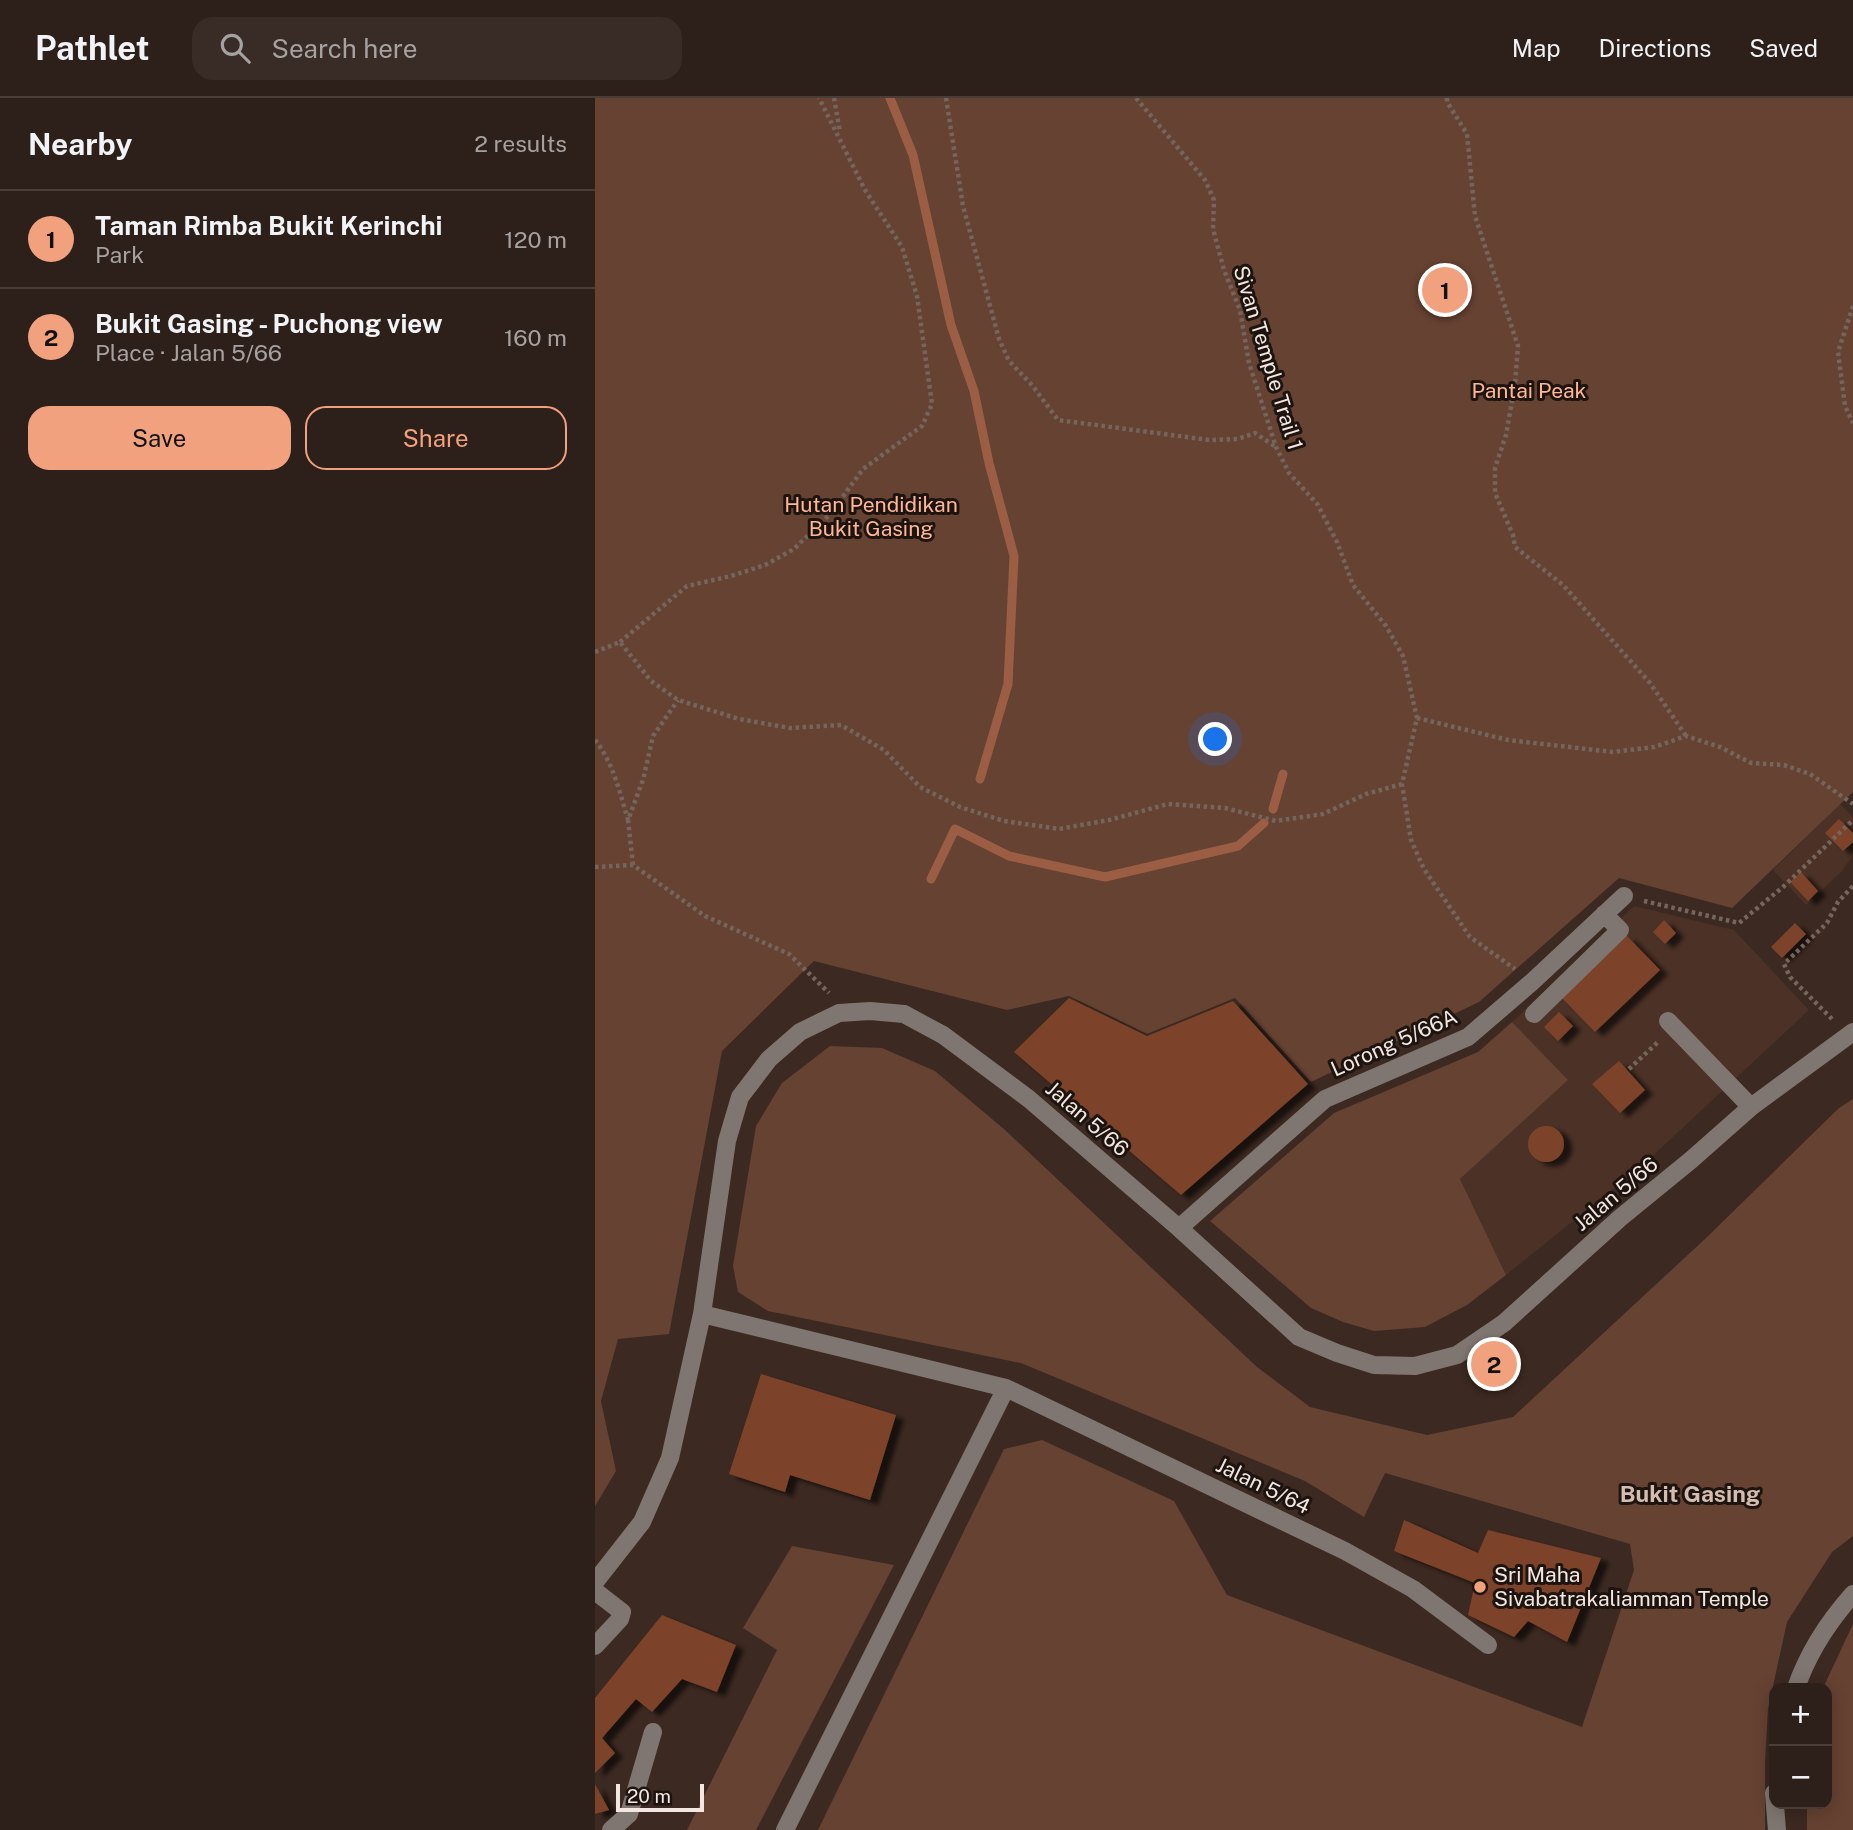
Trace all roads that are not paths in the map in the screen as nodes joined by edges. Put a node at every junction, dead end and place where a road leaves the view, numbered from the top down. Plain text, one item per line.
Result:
1 (1624, 896) road end
2 (1604, 914) junction
3 (1534, 1014) dead end
4 (1671, 1024) road end
5 (1853, 1032) edge
6 (1751, 1107) junction
7 (1179, 1228) junction
8 (702, 1314) junction
9 (1006, 1388) junction
10 (595, 1582) edge
11 (595, 1591) edge
12 (1853, 1594) edge
13 (1488, 1645) dead end
14 (595, 1646) edge
15 (1798, 1683) edge
16 (653, 1732) dead end
17 (1775, 1809) edge
18 (611, 1830) edge
19 (785, 1830) edge
20 (1777, 1830) edge

1 - 2 street, Lorong 5/66A
2 - 3 street
2 - 7 street, Lorong 5/66A
4 - 6 street
5 - 6 street, Jalan 5/66
6 - 7 street, Jalan 5/66
7 - 8 street, Jalan 5/66
8 - 9 street, Jalan 5/64
8 - 10 street, Jalan 5/66
9 - 13 street, Jalan 5/64
9 - 19 street
11 - 14 street
12 - 15 street
16 - 18 street
17 - 20 street

